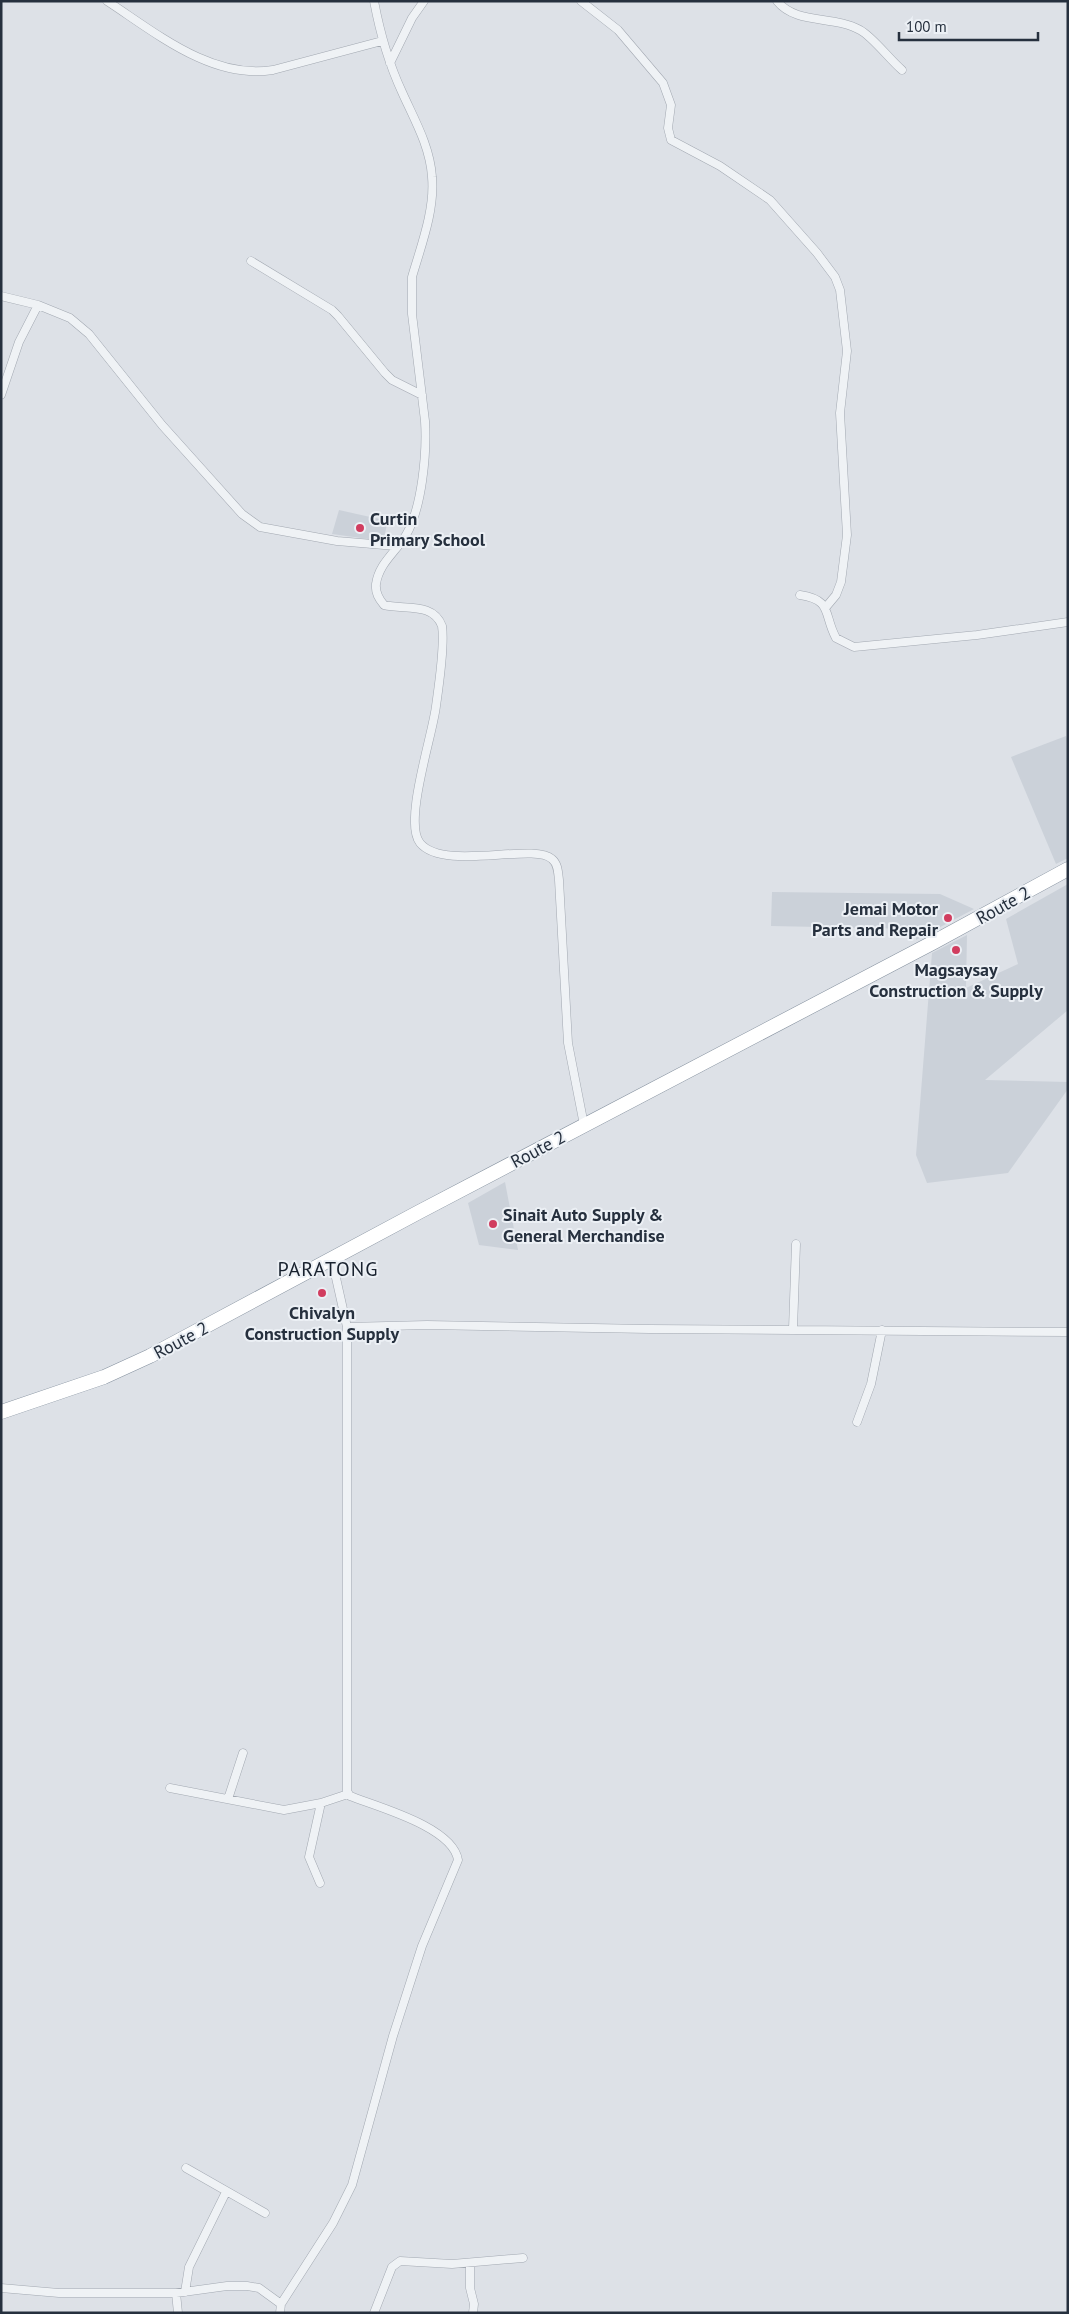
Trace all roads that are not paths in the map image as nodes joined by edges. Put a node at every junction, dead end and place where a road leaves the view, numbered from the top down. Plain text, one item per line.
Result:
1 (107, 1) edge
2 (374, 1) edge
3 (424, 1) edge
4 (581, 1) edge
5 (777, 1) edge
6 (382, 41) junction
7 (390, 63) junction
8 (902, 70) dead end
9 (251, 261) dead end
10 (1, 296) edge
11 (38, 304) junction
12 (1, 395) edge
13 (422, 395) junction
14 (396, 546) junction
15 (800, 594) dead end
16 (826, 608) junction
17 (1068, 622) edge
18 (1068, 869) edge
19 (584, 1125) junction
20 (796, 1244) dead end
21 (332, 1260) junction
22 (347, 1327) junction
23 (793, 1329) junction
24 (882, 1330) junction
25 (1068, 1332) edge
26 (1, 1412) edge
27 (857, 1422) dead end
28 (243, 1753) dead end
29 (170, 1788) dead end
30 (348, 1794) junction
31 (228, 1798) junction
32 (321, 1803) junction
33 (320, 1883) dead end
34 (186, 2168) dead end
35 (226, 2192) junction
36 (265, 2212) dead end
37 (523, 2258) dead end
38 (470, 2263) junction
39 (1, 2288) edge
40 (185, 2292) junction
41 (176, 2293) junction
42 (281, 2304) junction
43 (178, 2313) edge
44 (280, 2313) edge
45 (374, 2313) edge
46 (473, 2313) edge

1 - 6 street
2 - 6 street
3 - 7 street
4 - 16 street
5 - 8 street
6 - 7 street
7 - 13 street
9 - 13 street
10 - 11 street
11 - 12 street
11 - 14 street
13 - 14 street
14 - 19 street
15 - 16 street
16 - 17 street
18 - 19 highway, Route 2
19 - 21 highway, Route 2
20 - 23 street
21 - 22 street
21 - 26 highway, Route 2
22 - 23 street
22 - 30 street
23 - 24 street
24 - 25 street
24 - 27 street
28 - 31 street
29 - 31 street
30 - 32 street
30 - 42 street
31 - 32 street
32 - 33 street
34 - 35 street
35 - 36 street
35 - 40 street
37 - 38 street
38 - 45 street
38 - 46 street
39 - 41 street
40 - 41 street
40 - 42 street
41 - 43 street
42 - 44 street

